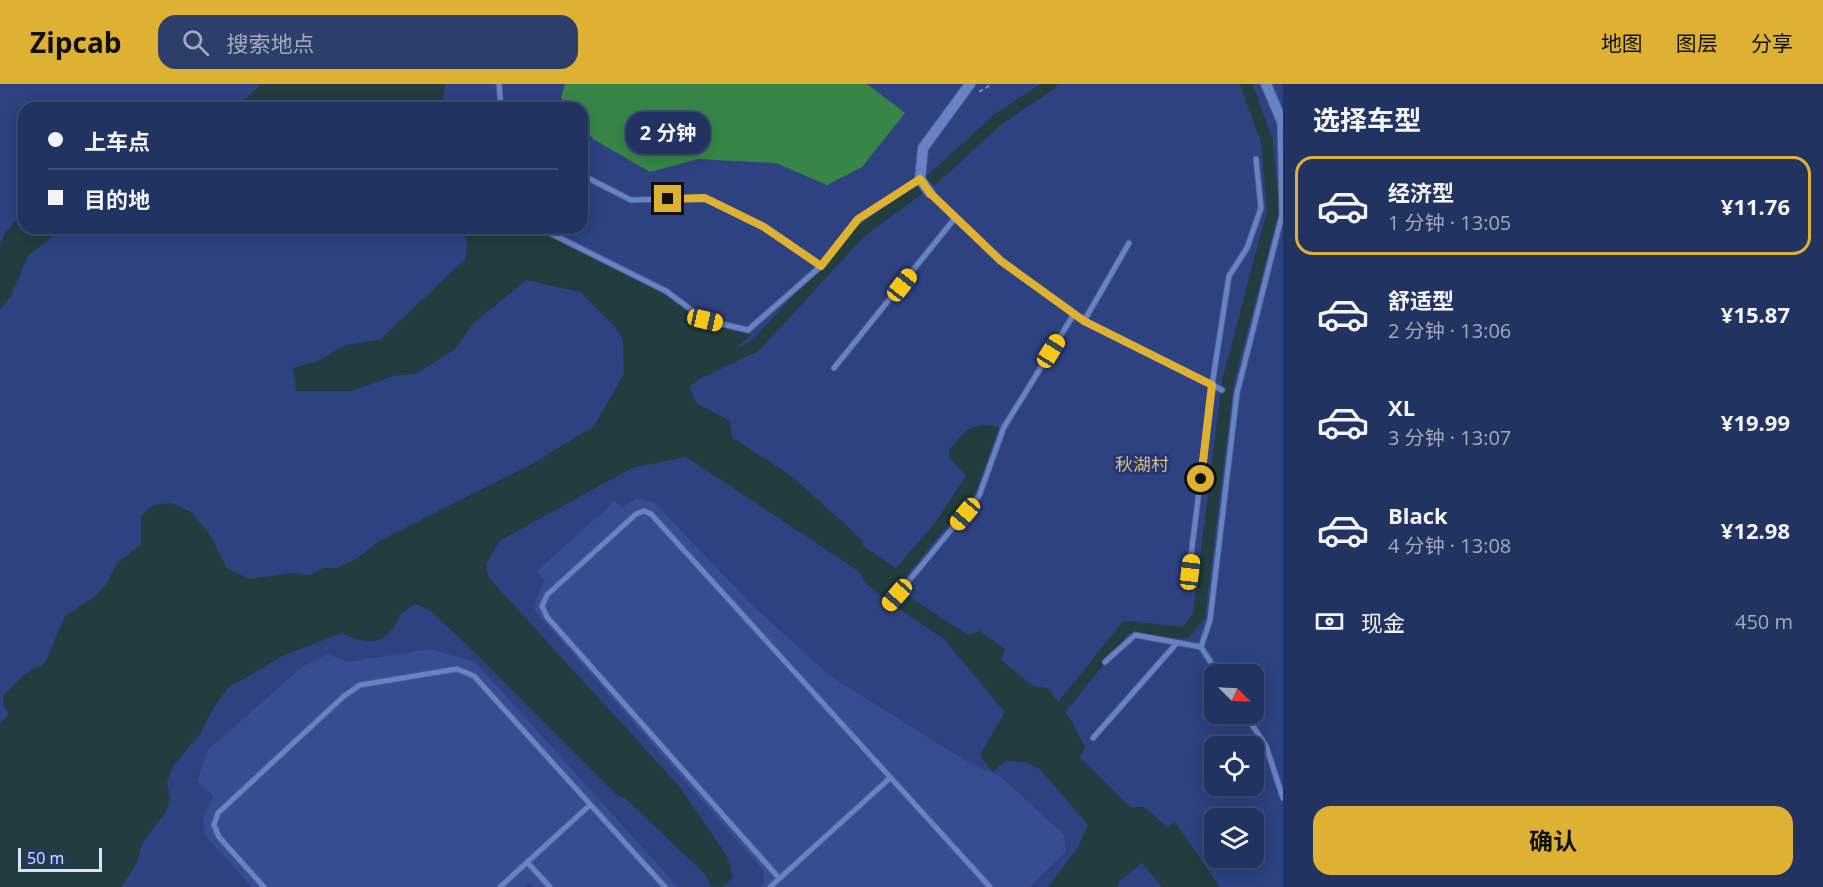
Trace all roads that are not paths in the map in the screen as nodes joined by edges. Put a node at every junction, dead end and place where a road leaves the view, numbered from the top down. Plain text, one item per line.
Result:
1 (499, 84) edge
2 (970, 84) edge
3 (1266, 84) edge
4 (500, 102) edge
5 (1282, 123) edge
6 (1256, 159) dead end
7 (588, 178) edge
8 (920, 179) junction
9 (930, 193) joint
10 (955, 218) junction
11 (552, 234) edge
12 (1129, 243) dead end
13 (821, 266) junction
14 (1074, 314) junction
15 (1084, 321) junction
16 (834, 369) dead end
17 (1212, 385) junction
18 (1222, 390) dead end
19 (1190, 572) dead end
20 (888, 606) dead end
21 (1176, 644) junction
22 (1201, 647) junction
23 (1105, 662) dead end
24 (1212, 664) edge
25 (1252, 724) edge
26 (1092, 738) dead end
27 (890, 778) junction
28 (1283, 798) edge
29 (590, 805) junction
30 (527, 862) junction
31 (778, 879) junction
32 (264, 887) edge
33 (500, 887) edge
34 (549, 887) edge
35 (665, 887) edge
36 (770, 887) edge
37 (990, 887) edge

1 - 4 lane
2 - 8 street
3 - 5 street
5 - 22 lane
6 - 17 lane
7 - 13 lane
8 - 9 street
8 - 13 lane
9 - 10 lane
10 - 14 lane
10 - 16 lane
11 - 13 lane
12 - 15 lane
14 - 15 lane
14 - 20 lane
15 - 17 lane
17 - 18 lane
17 - 19 lane
21 - 22 lane
21 - 23 lane
21 - 26 lane
22 - 24 lane
25 - 28 lane
27 - 31 lane
27 - 31 lane
27 - 37 lane
29 - 30 lane
29 - 32 lane
29 - 35 lane
30 - 33 lane
30 - 34 lane
31 - 36 lane

